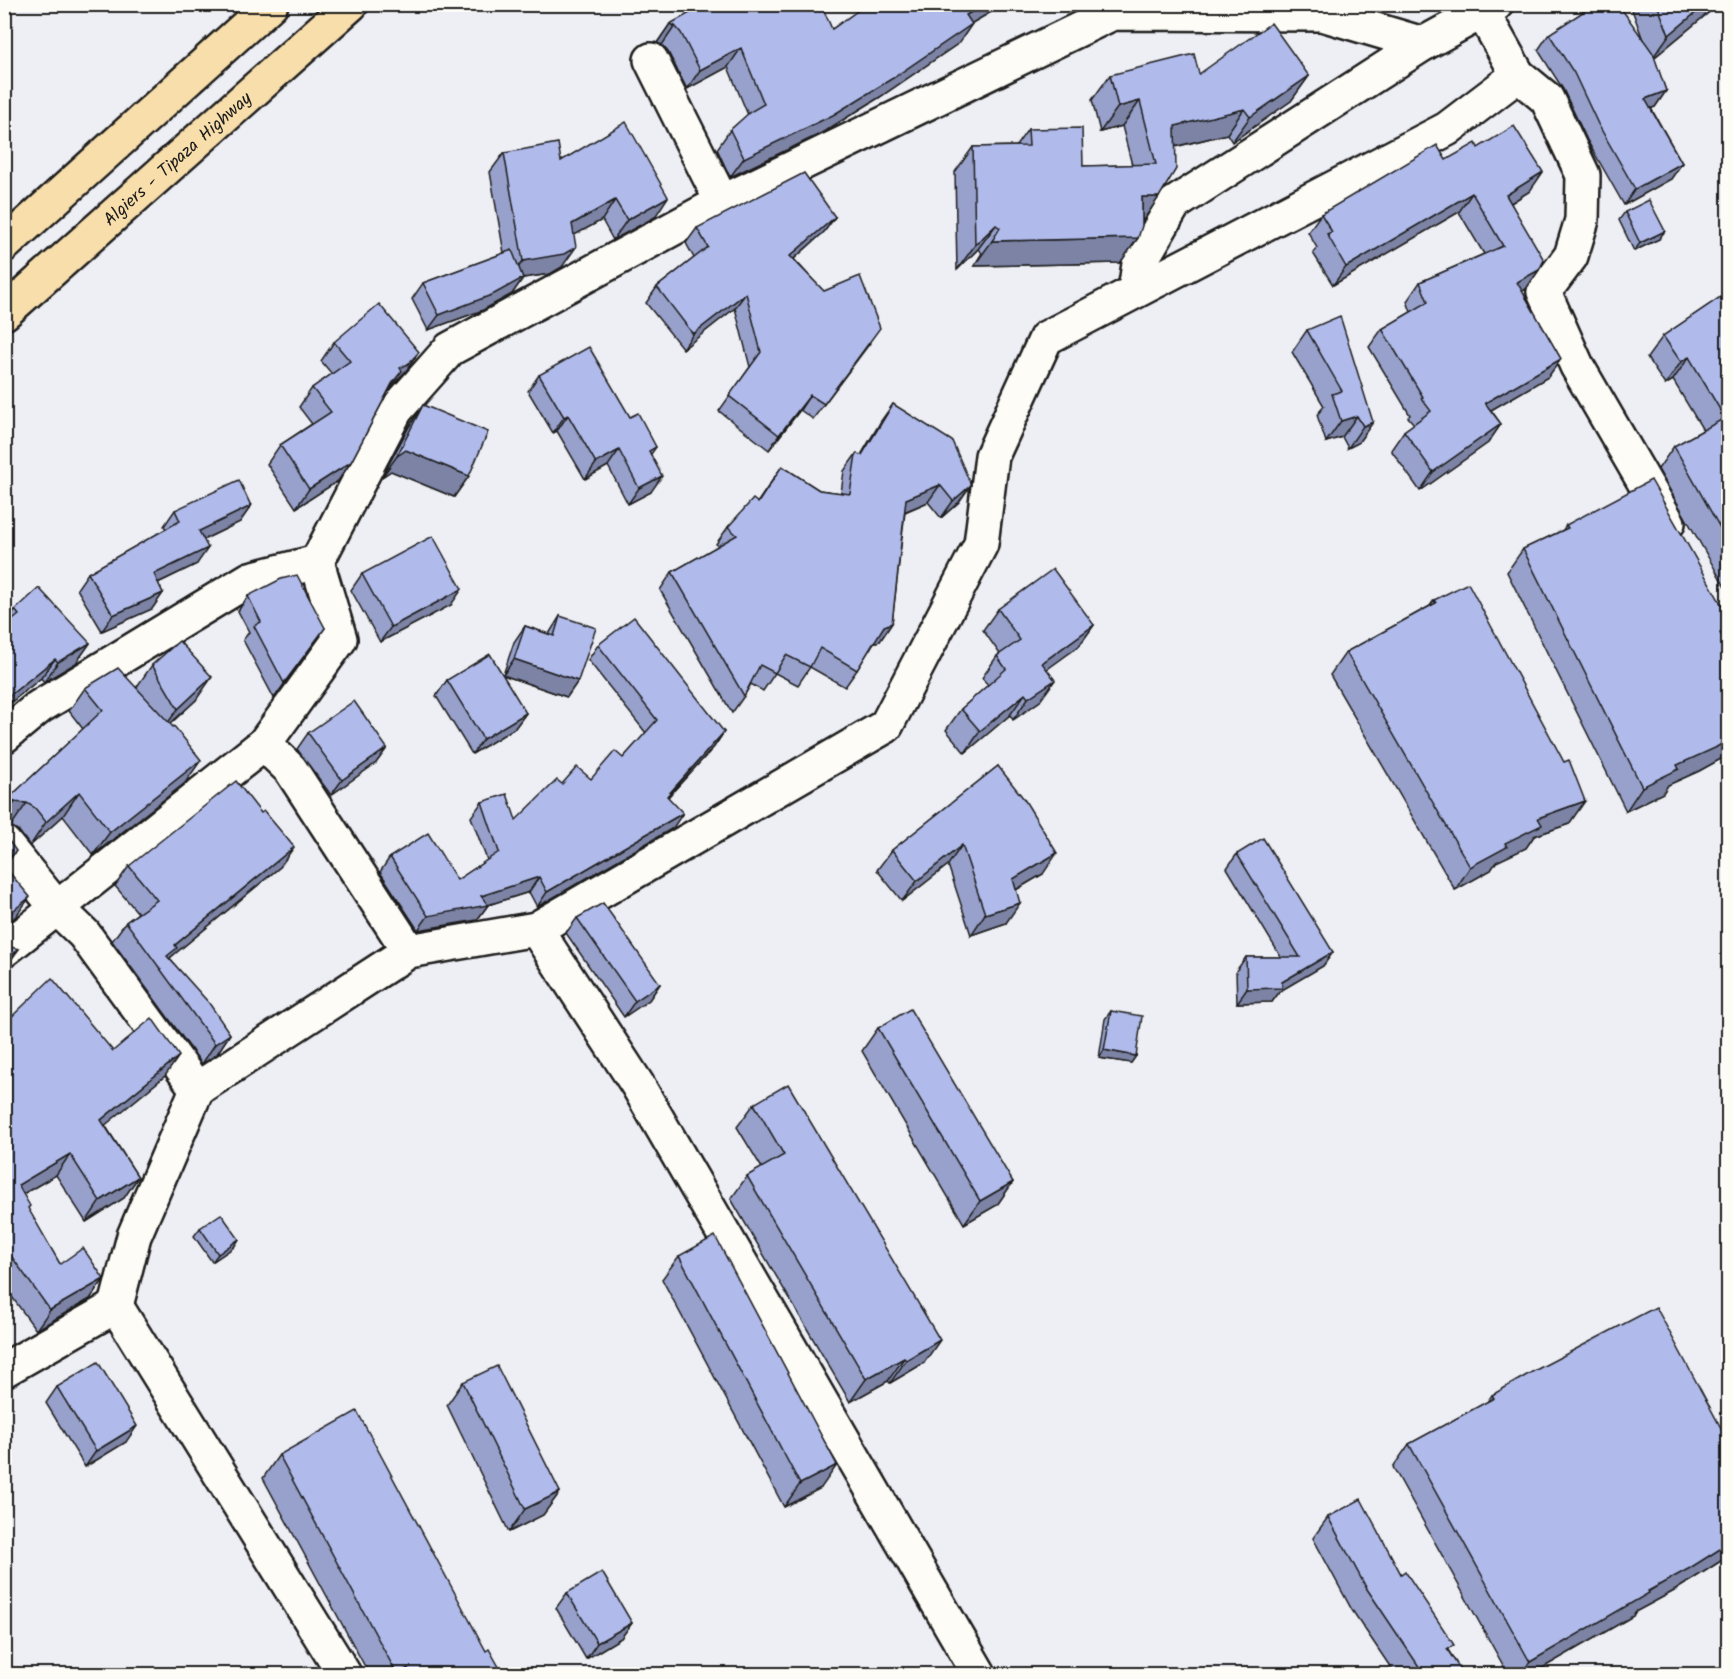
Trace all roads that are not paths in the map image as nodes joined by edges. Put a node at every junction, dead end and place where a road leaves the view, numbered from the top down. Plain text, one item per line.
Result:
1 (271, 4) edge
2 (351, 4) edge
3 (1489, 9) edge
4 (1423, 44) junction
5 (651, 60) dead end
6 (1518, 75) junction
7 (722, 201) junction
8 (4, 245) edge
9 (1135, 291) junction
10 (4, 313) edge
11 (1682, 548) edge
12 (317, 562) junction
13 (4, 736) edge
14 (264, 744) junction
15 (4, 843) edge
16 (57, 908) junction
17 (536, 929) junction
18 (4, 950) edge
19 (409, 951) junction
20 (197, 1089) junction
21 (116, 1306) junction
22 (4, 1370) edge
23 (344, 1674) edge
24 (979, 1674) edge

1 - 8 highway
2 - 10 highway, Algiers - Tipaza Highway
3 - 4 street
3 - 6 street
4 - 7 street
4 - 9 street
5 - 7 street
6 - 9 street
6 - 11 street
7 - 12 street
9 - 17 street
12 - 13 street
12 - 14 street
14 - 16 street
14 - 19 street
15 - 16 street
16 - 18 street
16 - 20 street
17 - 19 street
17 - 24 street
19 - 20 street
20 - 21 street
21 - 22 street
21 - 23 street

